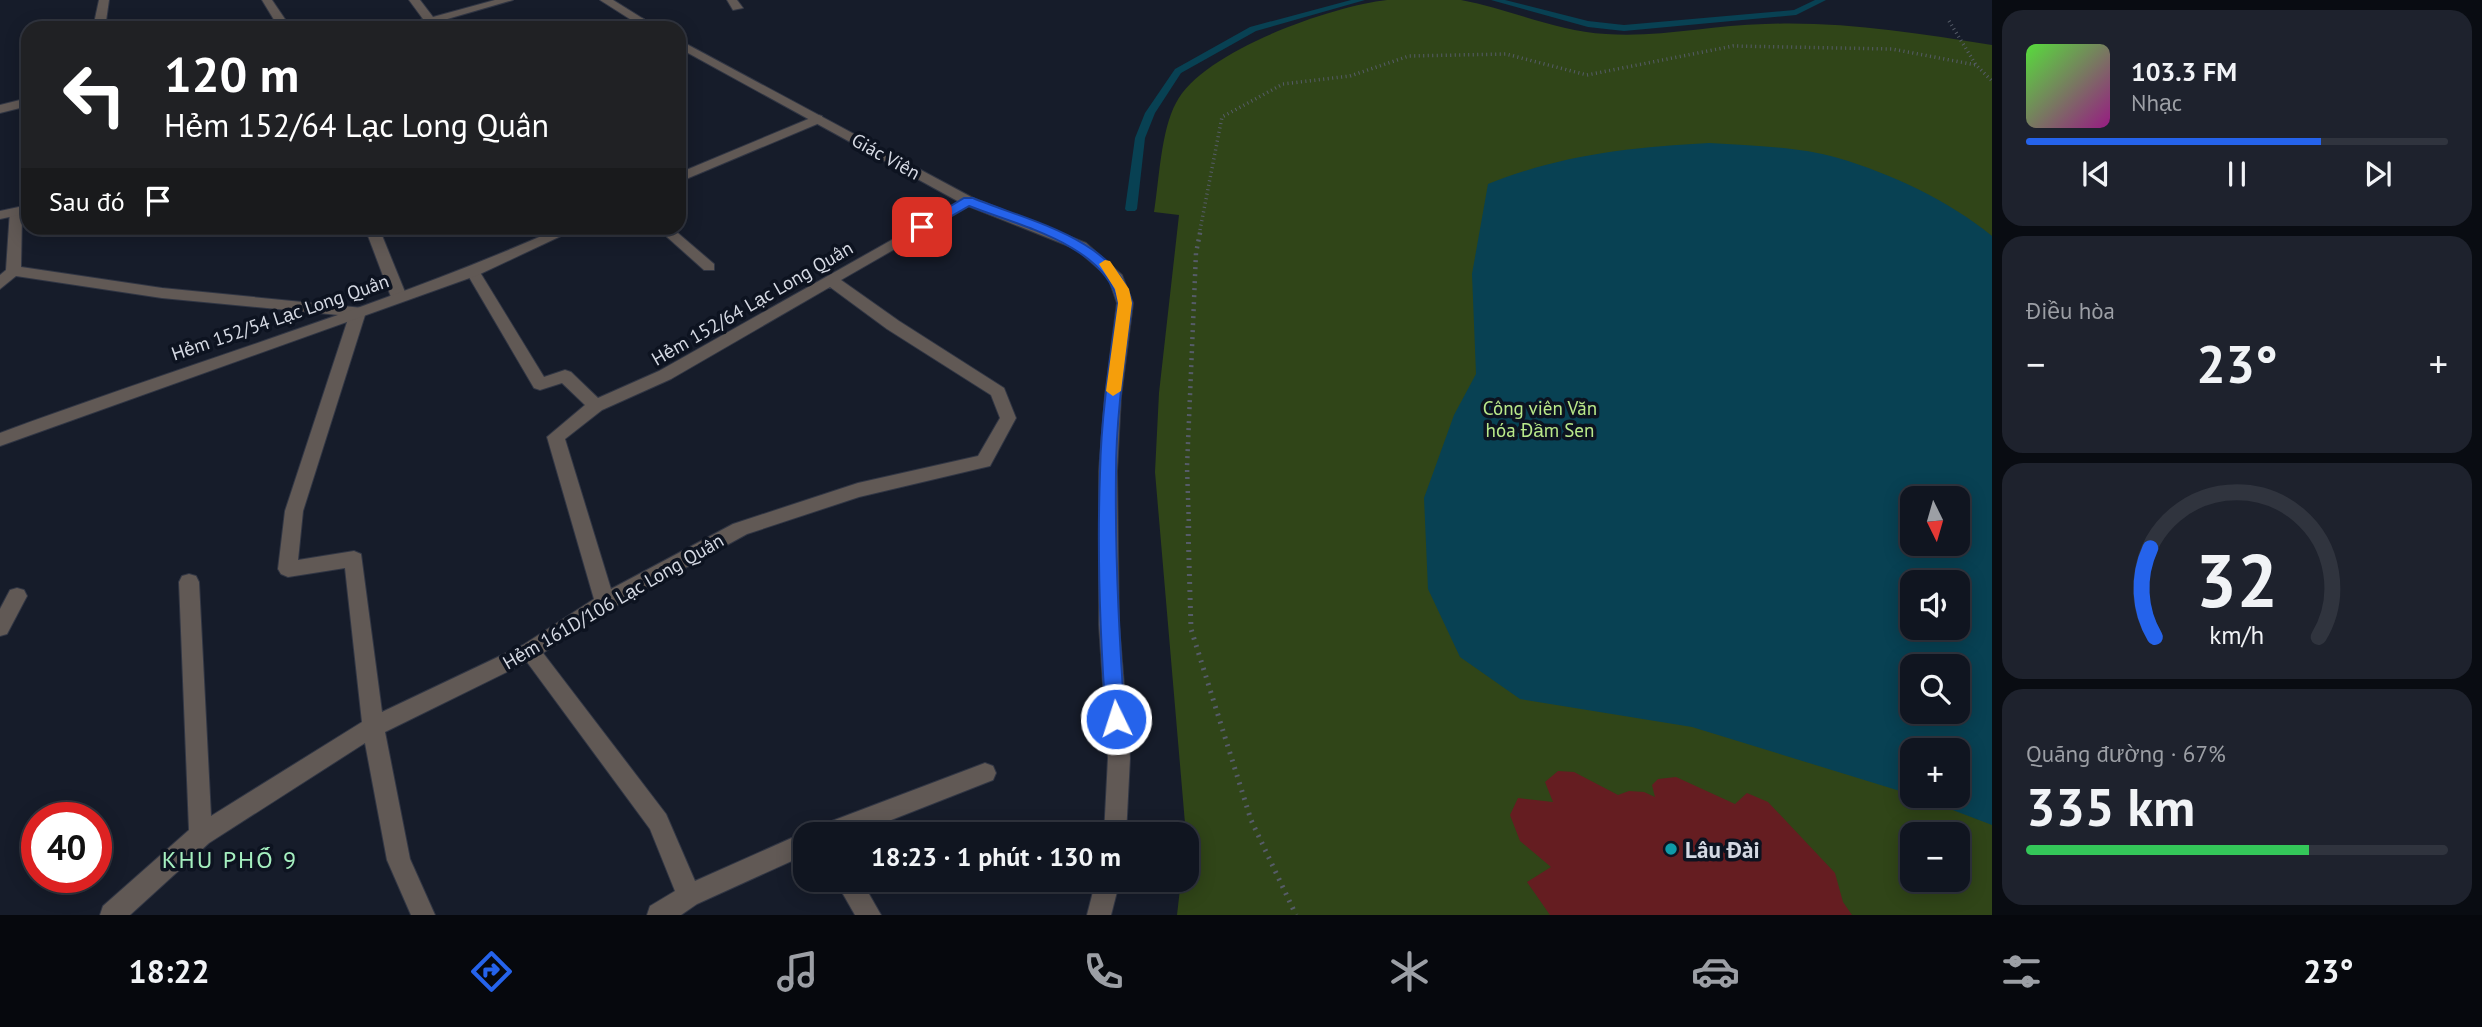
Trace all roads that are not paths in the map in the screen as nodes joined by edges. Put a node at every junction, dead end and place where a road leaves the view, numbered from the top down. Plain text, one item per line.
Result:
1 (104, 0) edge
2 (267, 0) edge
3 (414, 0) edge
4 (508, 0) edge
5 (605, 0) edge
6 (100, 21) edge
7 (280, 21) edge
8 (431, 21) edge
9 (442, 21) edge
10 (640, 21) edge
11 (686, 47) edge
12 (21, 104) edge
13 (0, 109) edge
14 (818, 119) junction
15 (686, 175) edge
16 (968, 201) junction
17 (21, 211) edge
18 (0, 215) edge
19 (21, 218) edge
20 (375, 235) edge
21 (555, 235) edge
22 (672, 235) edge
23 (709, 267) dead end
24 (13, 271) junction
25 (473, 272) junction
26 (831, 280) junction
27 (0, 284) edge
28 (398, 297) junction
29 (358, 312) junction
30 (596, 406) junction
31 (0, 440) edge
32 (190, 582) dead end
33 (18, 596) dead end
34 (605, 602) junction
35 (0, 628) edge
36 (530, 651) junction
37 (373, 727) junction
38 (985, 773) dead end
39 (858, 822) edge
40 (1116, 822) edge
41 (201, 835) junction
42 (793, 848) edge
43 (855, 892) edge
44 (1105, 892) edge
45 (689, 896) junction
46 (112, 915) edge
47 (423, 915) edge
48 (659, 915) edge
49 (869, 915) edge
50 (1100, 915) edge

1 - 6 street
2 - 7 street
3 - 8 street
4 - 9 street
5 - 10 street
11 - 14 street, Giác Viên
12 - 13 street
14 - 15 street
14 - 16 street, Giác Viên
16 - 26 street, Hẻm 152/64 Lạc Long Quân
16 - 40 street, Giác Viên
17 - 18 street
19 - 24 street
20 - 28 street
21 - 25 street, Hẻm 152/54 Lạc Long Quân
22 - 23 street
24 - 27 street
24 - 29 street
25 - 28 street, Hẻm 152/54 Lạc Long Quân
25 - 30 street
26 - 30 street, Hẻm 152/64 Lạc Long Quân
26 - 34 street, Hẻm 161D/106 Lạc Long Quân
28 - 29 street, Hẻm 152/54 Lạc Long Quân
29 - 31 street, Hẻm 152/54 Lạc Long Quân
29 - 37 street
30 - 34 street, Hẻm 152/64 Lạc Long Quân
32 - 41 street
33 - 35 street
34 - 36 street, Hẻm 161D/106 Lạc Long Quân
36 - 37 street, Hẻm 161D/106 Lạc Long Quân
36 - 45 street
37 - 41 street, Hẻm 161D/106 Lạc Long Quân
37 - 47 street
38 - 39 street
41 - 46 street, Hẻm 161D/106 Lạc Long Quân
42 - 45 street
43 - 49 street
44 - 50 street
45 - 48 street

